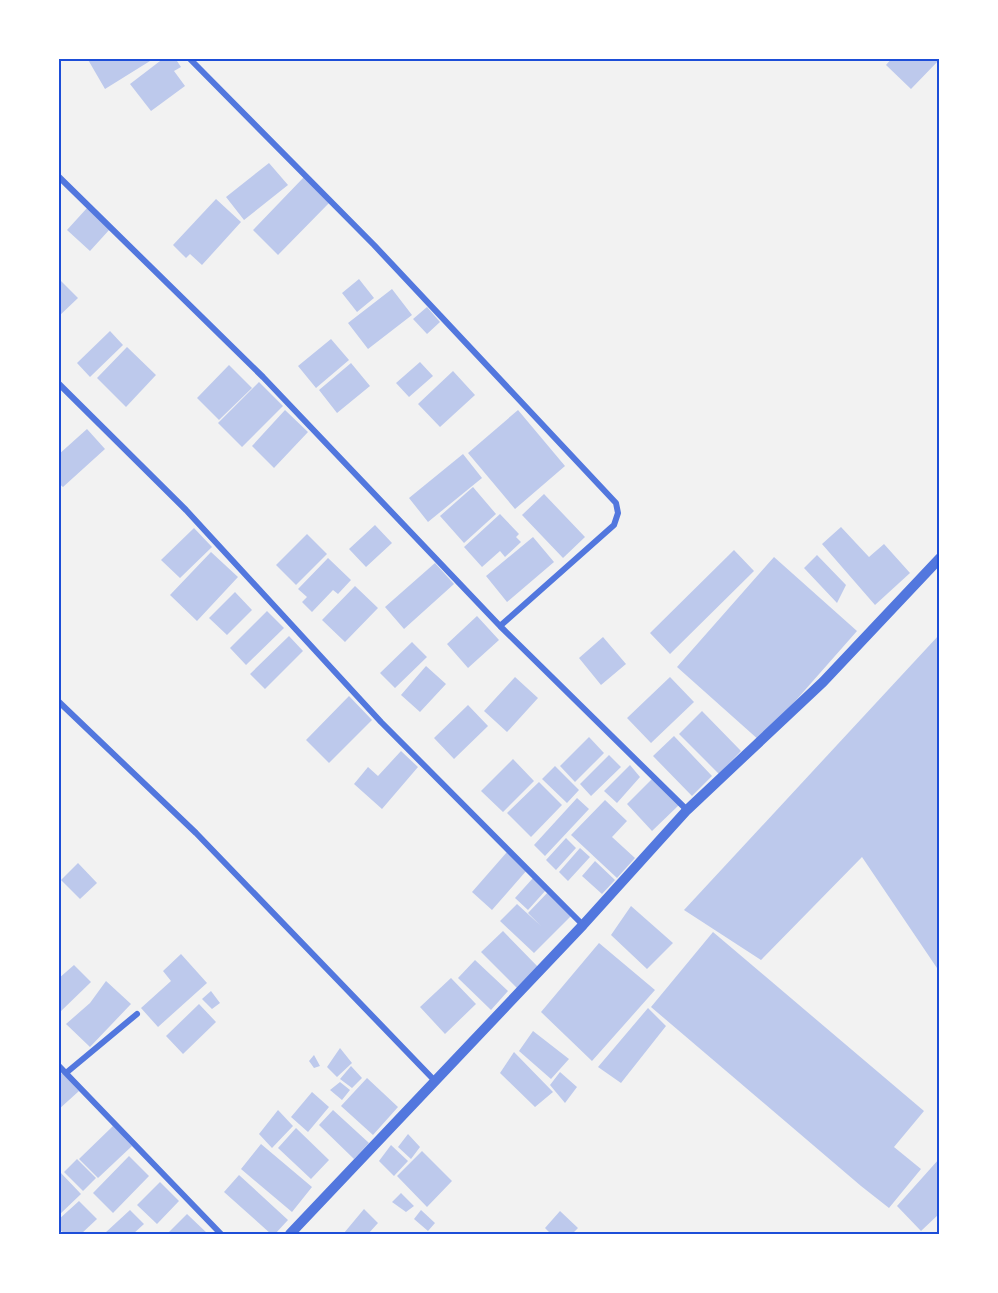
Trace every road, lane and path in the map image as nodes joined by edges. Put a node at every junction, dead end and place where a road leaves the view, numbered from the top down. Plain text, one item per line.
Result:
1 (189, 58) edge
2 (58, 176) edge
3 (58, 383) edge
4 (939, 558) edge
5 (500, 626) junction
6 (58, 701) edge
7 (687, 810) junction
8 (583, 925) junction
9 (138, 1014) dead end
10 (58, 1065) edge
11 (66, 1073) junction
12 (435, 1081) junction
13 (221, 1234) edge
14 (290, 1234) edge

1 - 5 street
2 - 5 street
3 - 8 street
4 - 7 street
5 - 7 street
6 - 12 street
7 - 8 street
8 - 12 street
9 - 11 street
10 - 11 street
11 - 13 street
12 - 14 street

